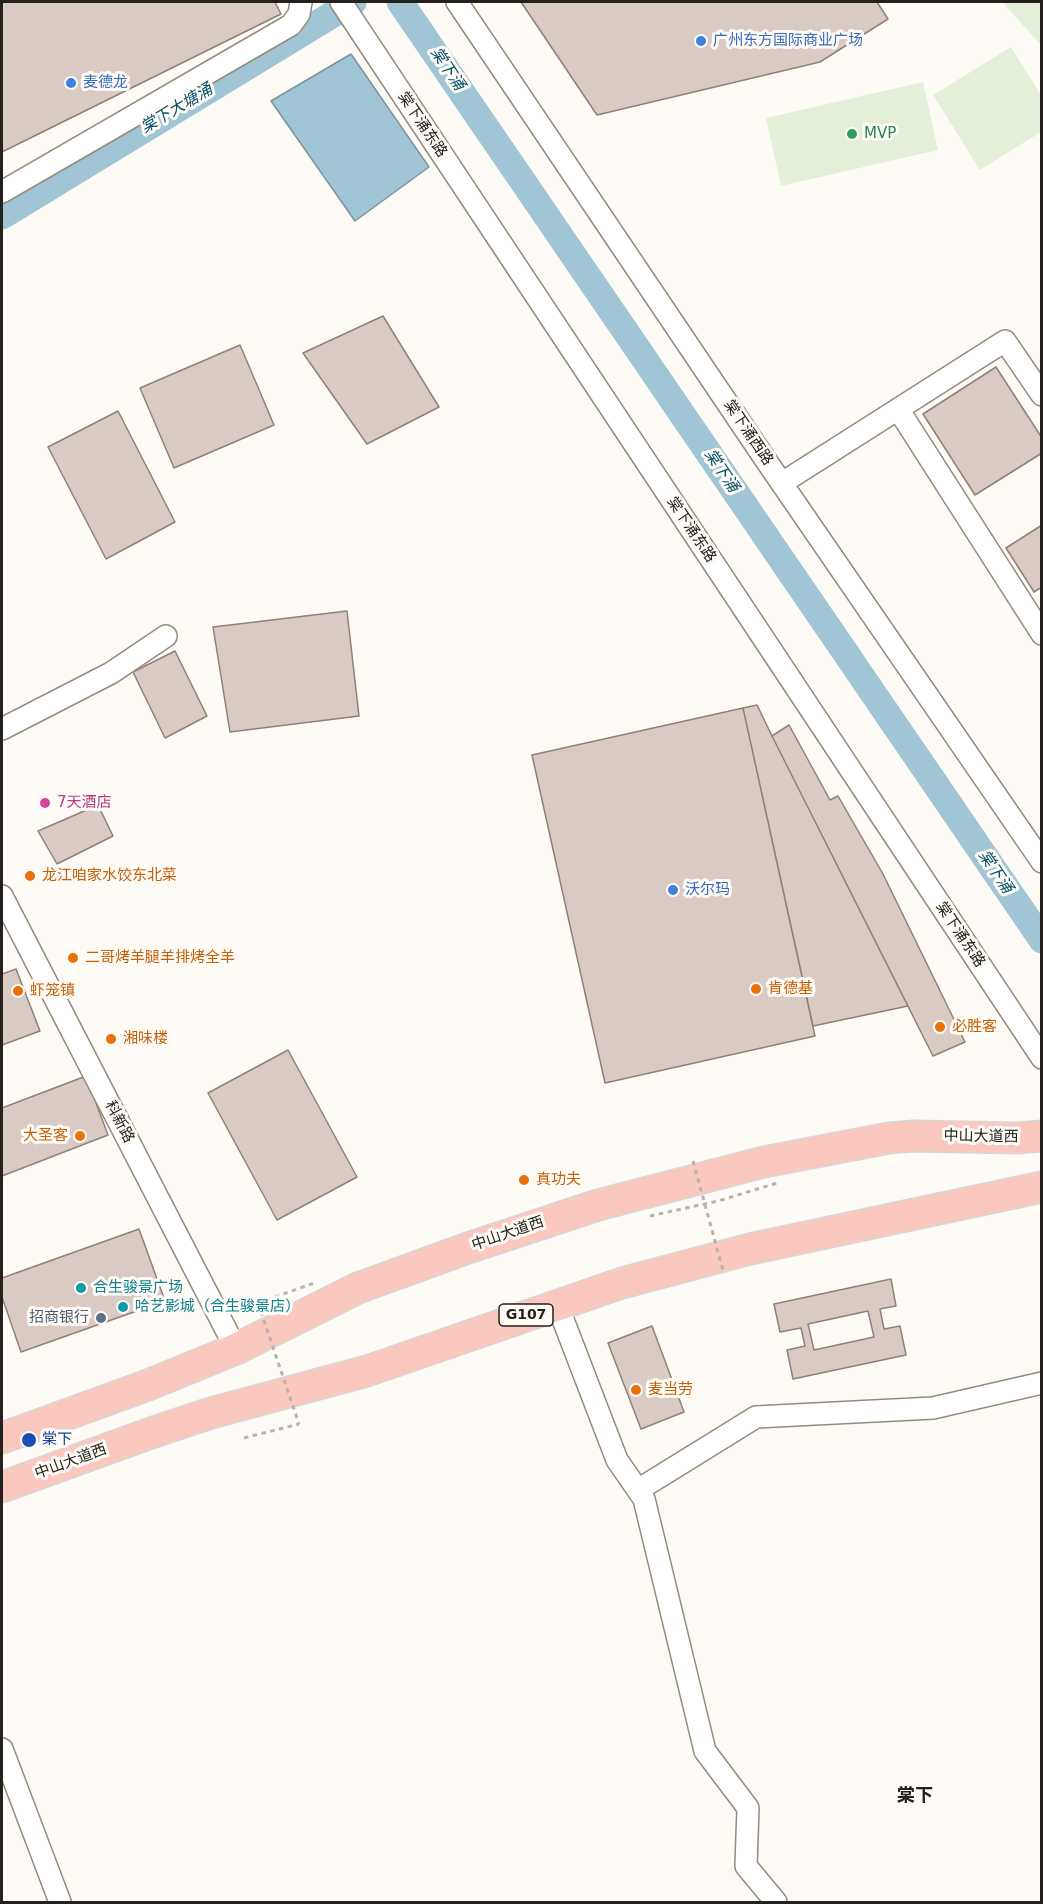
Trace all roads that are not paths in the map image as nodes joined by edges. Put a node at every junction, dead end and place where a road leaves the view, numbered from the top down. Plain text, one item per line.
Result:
1 (301, 2) edge
2 (340, 2) edge
3 (457, 2) edge
4 (2, 192) edge
5 (1041, 395) edge
6 (898, 409) junction
7 (782, 483) junction
8 (1041, 634) edge
9 (166, 636) dead end
10 (2, 729) edge
11 (1041, 862) edge
12 (2, 896) edge
13 (1041, 1058) edge
14 (1041, 1136) edge
15 (1041, 1186) edge
16 (557, 1304) junction
17 (236, 1349) junction
18 (1041, 1383) edge
19 (2, 1438) edge
20 (2, 1487) edge
21 (638, 1491) junction
22 (2, 1749) edge
23 (60, 1902) edge
24 (776, 1902) edge

1 - 4 street
2 - 13 street, 棠下涌东路
3 - 7 street, 棠下涌西路
5 - 6 street
6 - 7 street
6 - 8 street
7 - 11 street, 棠下涌西路
9 - 10 street
12 - 17 street, 科新路
14 - 17 highway, 中山大道西
15 - 16 highway, 中山大道西 / G107
16 - 20 highway, 中山大道西 / G107
16 - 21 street
17 - 19 highway, 中山大道西
18 - 21 street
21 - 24 street
22 - 23 street

